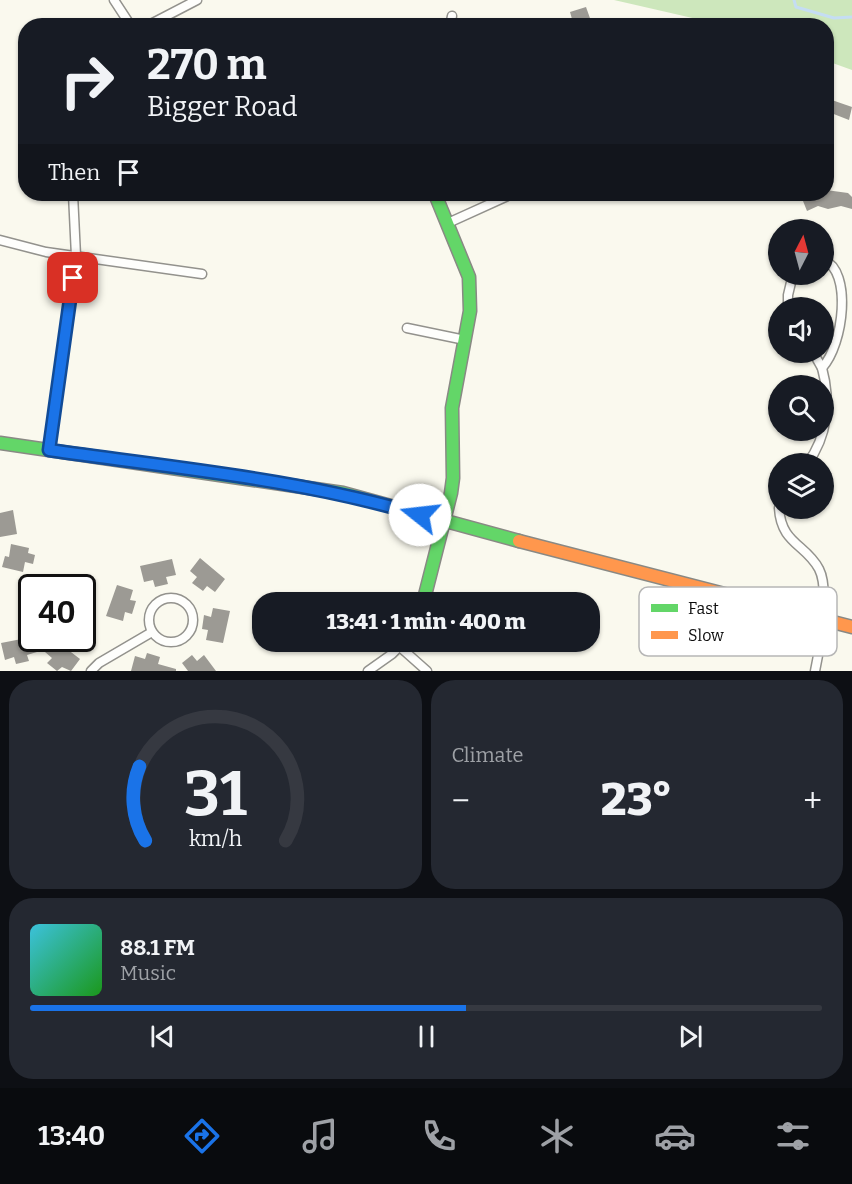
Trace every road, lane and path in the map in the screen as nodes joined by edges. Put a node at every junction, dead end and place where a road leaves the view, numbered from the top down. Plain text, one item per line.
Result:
1 (114, 0) edge
2 (197, 0) edge
3 (126, 18) edge
4 (162, 18) edge
5 (73, 201) edge
6 (438, 201) edge
7 (497, 201) edge
8 (448, 223) junction
9 (0, 240) edge
10 (76, 256) junction
11 (834, 264) edge
12 (202, 274) dead end
13 (407, 328) dead end
14 (465, 340) junction
15 (819, 363) edge
16 (822, 368) junction
17 (0, 443) edge
18 (49, 450) junction
19 (813, 453) edge
20 (782, 519) edge
21 (444, 521) junction
22 (699, 587) edge
23 (824, 587) edge
24 (426, 592) edge
25 (837, 623) edge
26 (852, 627) edge
27 (152, 632) junction
28 (392, 652) edge
29 (409, 652) edge
30 (818, 656) edge
31 (91, 671) edge
32 (368, 671) edge
33 (427, 671) edge
34 (815, 671) edge

1 - 3 street
2 - 4 street
5 - 10 street
6 - 8 street
7 - 8 street
8 - 14 street
9 - 10 street
10 - 12 street
10 - 18 street
11 - 16 street
13 - 14 street
14 - 21 street
15 - 16 street
16 - 19 street
17 - 18 street
18 - 21 street
20 - 23 street
21 - 22 street
21 - 24 street
25 - 26 street
27 - 27 street
27 - 31 street
28 - 32 street
29 - 33 street
30 - 34 street

